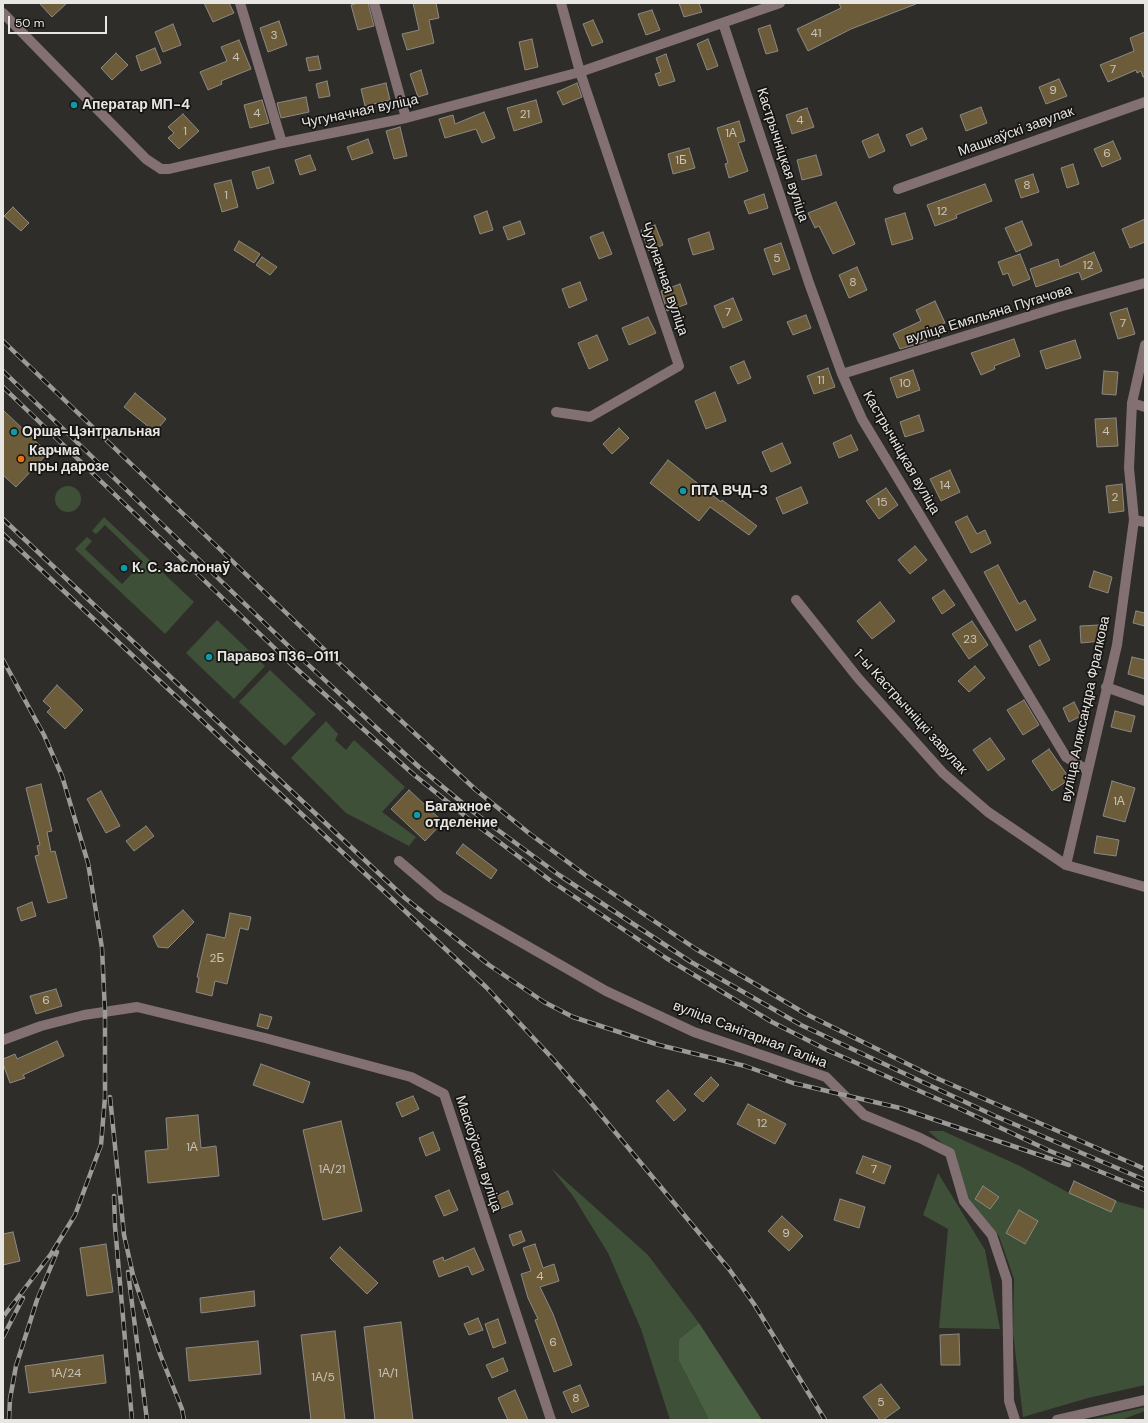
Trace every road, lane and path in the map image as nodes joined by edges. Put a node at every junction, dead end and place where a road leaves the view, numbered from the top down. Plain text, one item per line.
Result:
1 (240, 3) edge
2 (374, 3) edge
3 (561, 3) edge
4 (780, 3) edge
5 (3, 13) edge
6 (723, 23) junction
7 (580, 72) junction
8 (1145, 102) edge
9 (406, 118) junction
10 (282, 143) junction
11 (898, 189) dead end
12 (1145, 283) edge
13 (1145, 345) edge
14 (842, 374) junction
15 (1132, 403) junction
16 (1145, 407) edge
17 (556, 412) dead end
18 (1134, 520) junction
19 (1145, 522) edge
20 (796, 600) dead end
21 (1106, 687) junction
22 (1145, 701) edge
23 (1087, 770) junction
24 (399, 861) dead end
25 (1066, 864) junction
26 (1145, 887) edge
27 (3, 1040) edge
28 (1145, 1400) edge
29 (551, 1420) edge
30 (1015, 1420) edge
31 (1057, 1420) edge

1 - 10 street
2 - 9 street
3 - 7 street
4 - 6 street, Чугуначная вуліца
5 - 10 street, Чугуначная вуліца
6 - 7 street, Чугуначная вуліца
6 - 14 street, Кастрычніцкая вуліца
7 - 9 street, Чугуначная вуліца
7 - 17 street, Чугуначная вуліца
8 - 11 street, Машкаўскі завулак
9 - 10 street, Чугуначная вуліца
12 - 14 street, вуліца Емяльяна Пугачова
13 - 15 street, вуліца Аляксандра Фралкова
14 - 23 street, Кастрычніцкая вуліца
15 - 16 street
15 - 18 street, вуліца Аляксандра Фралкова
18 - 19 street
18 - 21 street, вуліца Аляксандра Фралкова
20 - 25 street, 1-ы Кастрычніцкі завулак
21 - 22 street
21 - 23 street, вуліца Аляксандра Фралкова
23 - 25 street, вуліца Аляксандра Фралкова
24 - 30 street, вуліца Санітарная Галіна
25 - 26 street, 1-ы Кастрычніцкі завулак
27 - 29 street, Маскоўская вуліца
28 - 31 street

